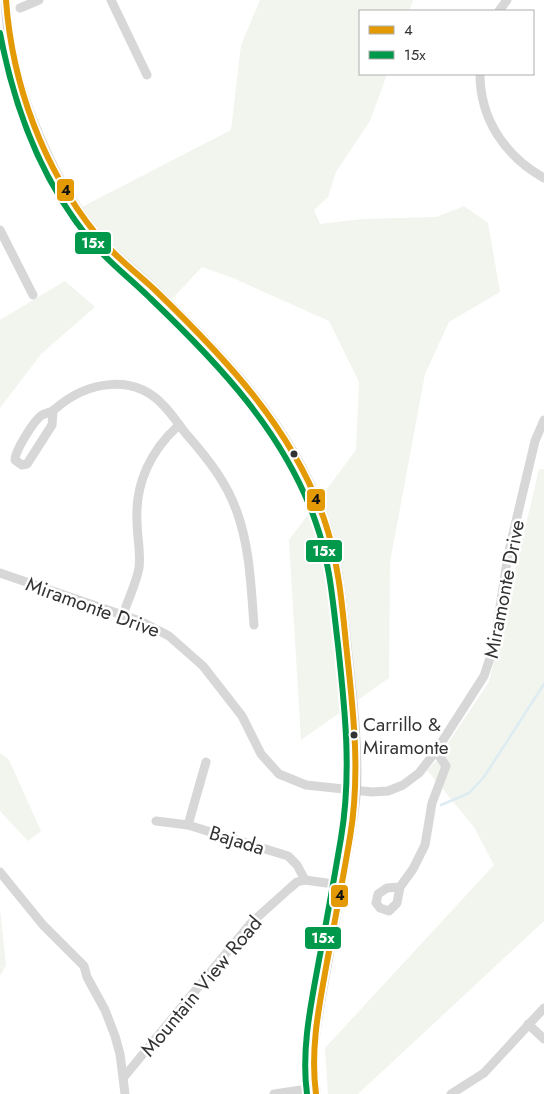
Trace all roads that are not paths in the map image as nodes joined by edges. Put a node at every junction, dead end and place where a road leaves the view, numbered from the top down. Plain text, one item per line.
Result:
1 (6, 0) edge
2 (39, 0) edge
3 (111, 0) edge
4 (20, 8) dead end
5 (3, 16) edge
6 (147, 75) dead end
7 (480, 75) edge
8 (544, 178) edge
9 (0, 230) edge
10 (33, 295) dead end
11 (53, 411) junction
12 (544, 420) edge
13 (178, 425) junction
14 (0, 573) edge
15 (123, 615) junction
16 (254, 625) dead end
17 (436, 751) junction
18 (206, 762) dead end
19 (356, 790) junction
20 (156, 821) dead end
21 (188, 825) junction
22 (0, 872) edge
23 (305, 880) junction
24 (341, 886) junction
25 (400, 887) dead end
26 (544, 1008) edge
27 (528, 1024) junction
28 (544, 1039) edge
29 (124, 1077) junction
30 (316, 1091) edge
31 (125, 1094) edge
32 (274, 1094) edge
33 (451, 1094) edge

1 - 5 main road
2 - 4 street
3 - 6 street
5 - 19 main road
7 - 8 street
9 - 10 street
11 - 11 street
11 - 13 street
12 - 17 street, Miramonte Drive
13 - 15 street
13 - 16 street
14 - 15 street, Miramonte Drive
15 - 19 street, Miramonte Drive
17 - 19 street, Miramonte Drive
17 - 25 street
18 - 21 street
19 - 24 main road
20 - 21 street, Bajada
21 - 23 street, Bajada
22 - 29 street
23 - 24 street
23 - 29 street, Mountain View Road
24 - 30 main road
26 - 27 street
27 - 28 street
27 - 33 street
29 - 31 street
30 - 32 street

